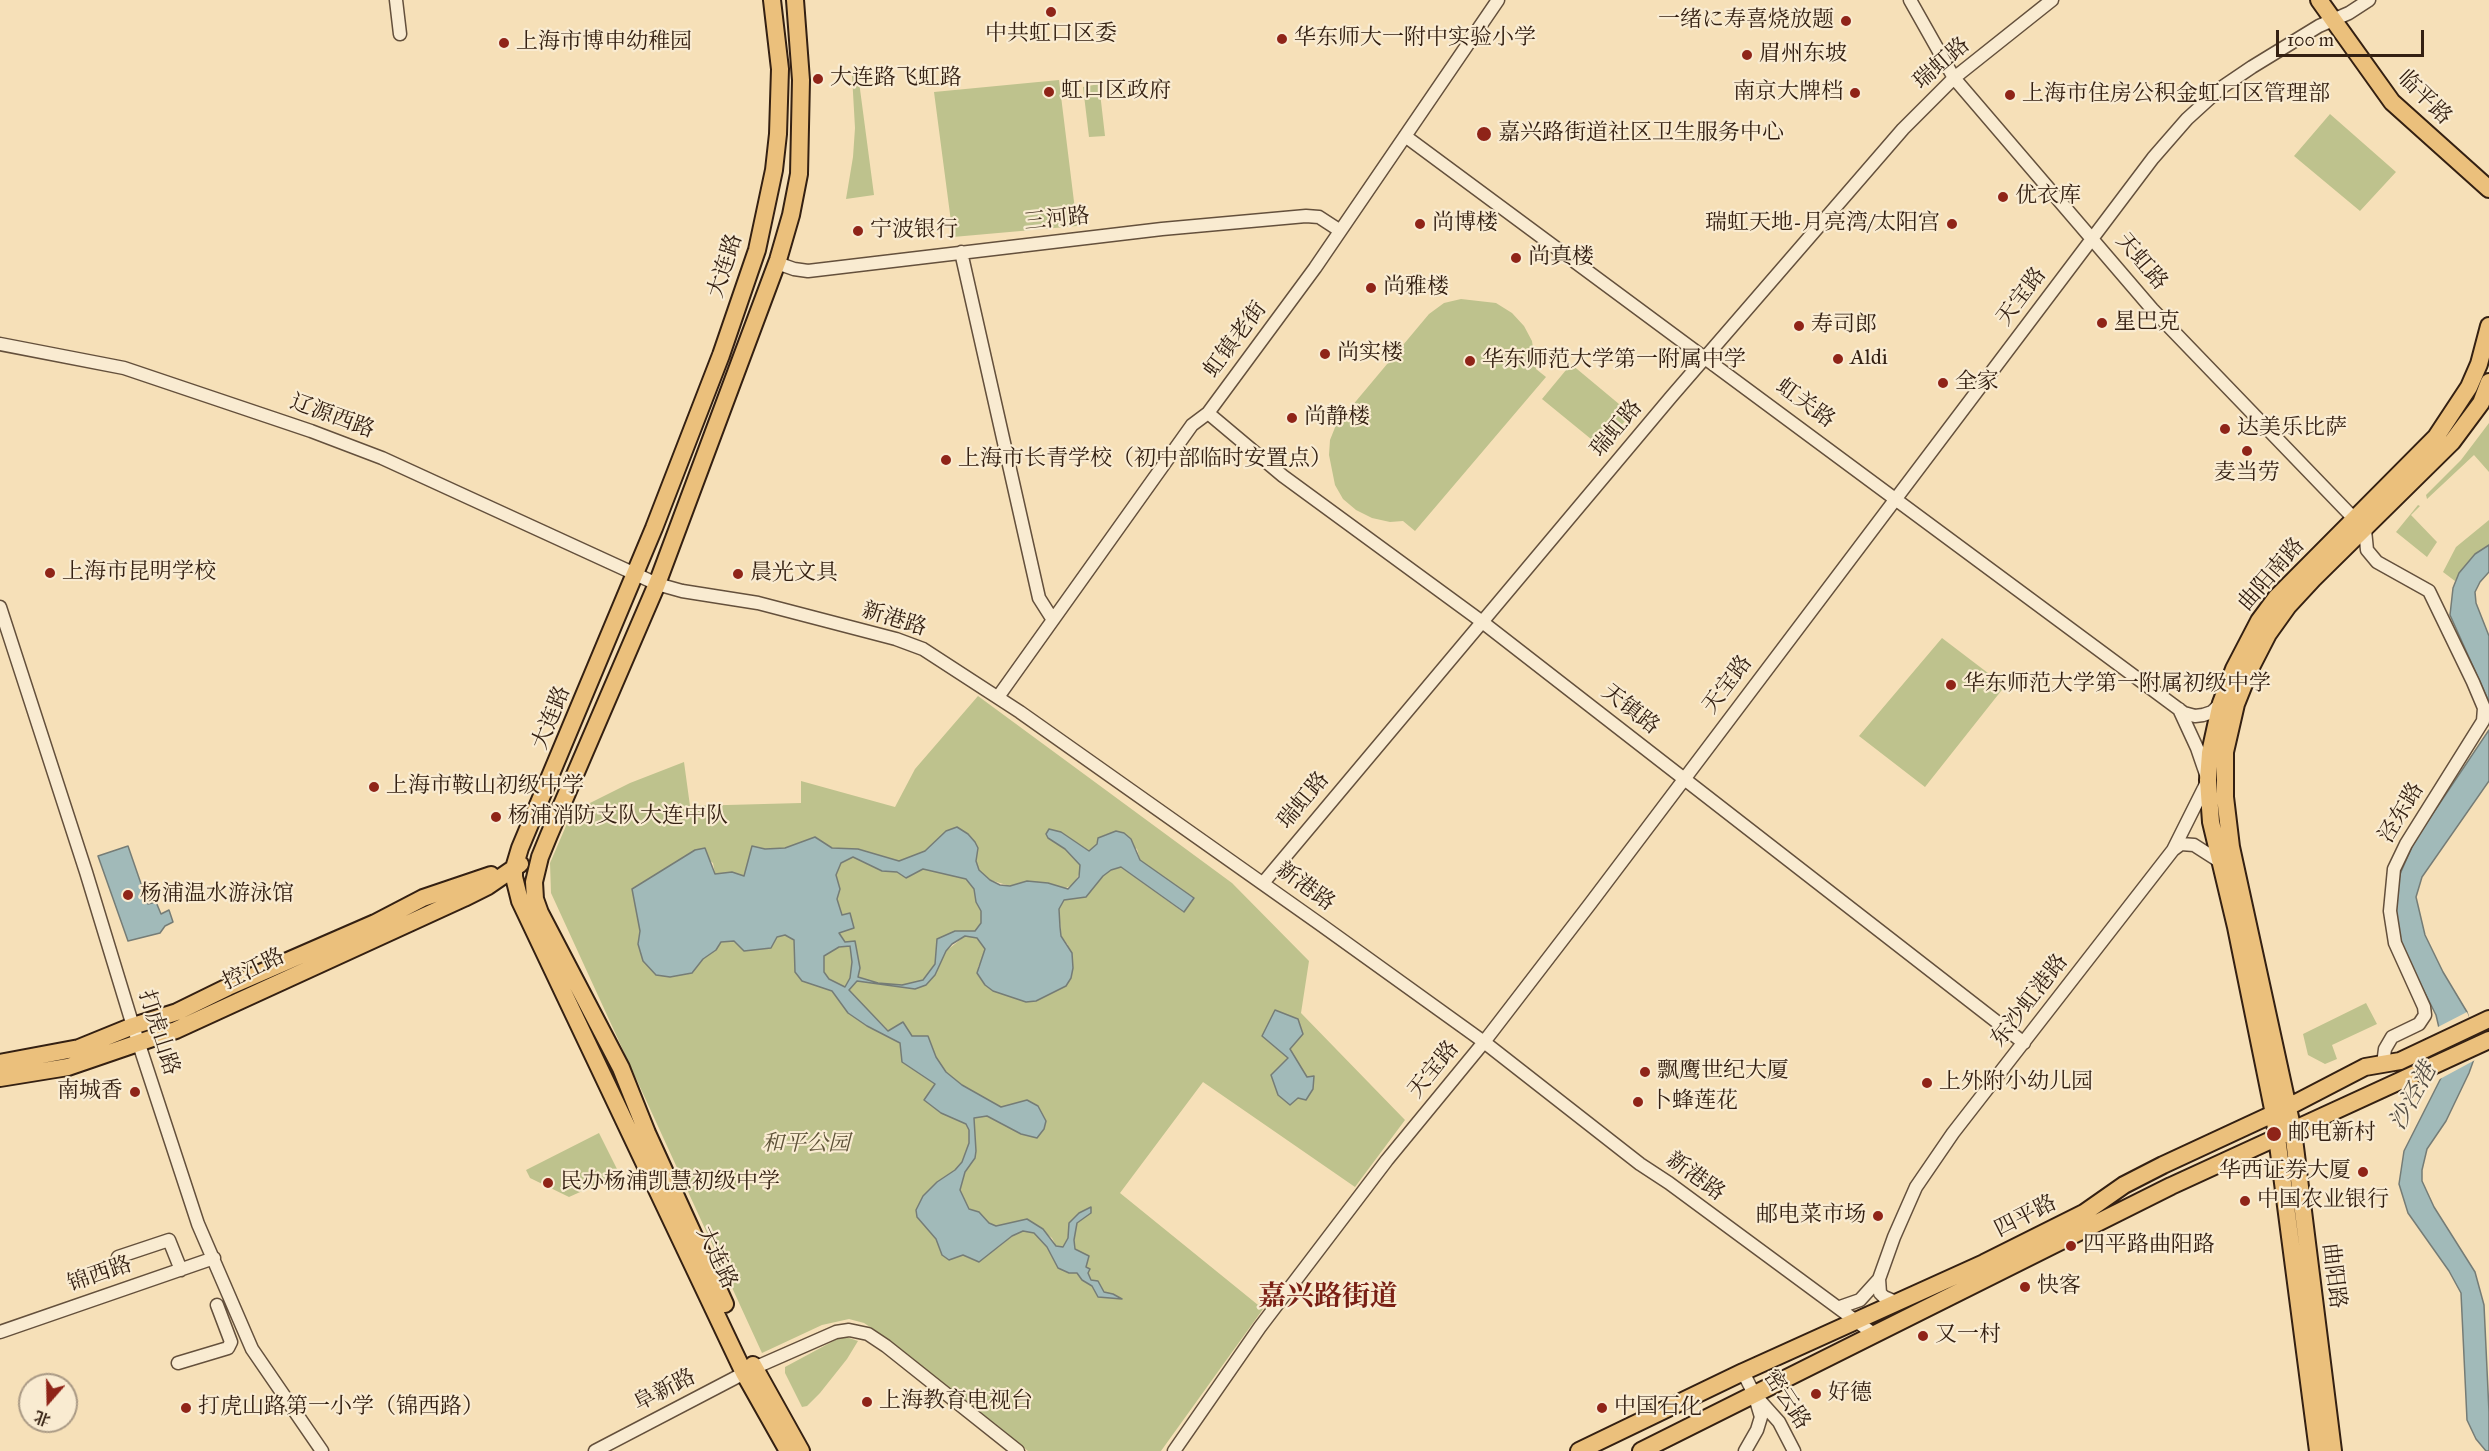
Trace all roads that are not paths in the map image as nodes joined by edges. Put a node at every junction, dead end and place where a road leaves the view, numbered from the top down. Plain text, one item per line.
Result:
1 (396, 0) edge
2 (772, 0) edge
3 (795, 0) edge
4 (1498, 0) edge
5 (1910, 0) edge
6 (2052, 0) edge
7 (2319, 0) edge
8 (2369, 0) edge
9 (2333, 20) junction
10 (400, 34) dead end
11 (1954, 78) junction
12 (1405, 136) junction
13 (2489, 189) edge
14 (1339, 230) junction
15 (2093, 238) junction
16 (961, 252) junction
17 (777, 263) junction
18 (2489, 326) edge
19 (0, 344) edge
20 (1705, 357) junction
21 (2489, 382) edge
22 (1208, 413) junction
23 (1897, 499) junction
24 (2359, 525) junction
25 (635, 573) junction
26 (657, 584) junction
27 (0, 607) edge
28 (1053, 621) junction
29 (1481, 621) junction
30 (998, 697) junction
31 (2221, 703) junction
32 (2178, 708) junction
33 (1684, 779) junction
34 (2208, 780) junction
35 (2173, 850) junction
36 (540, 857) junction
37 (2219, 861) junction
38 (514, 867) junction
39 (1263, 882) junction
40 (2489, 1019) edge
41 (133, 1026) junction
42 (1484, 1042) junction
43 (2024, 1043) junction
44 (139, 1044) junction
45 (2482, 1044) edge
46 (0, 1063) edge
47 (2383, 1064) junction
48 (0, 1078) edge
49 (2281, 1111) junction
50 (2293, 1131) junction
51 (2277, 1138) junction
52 (117, 1257) dead end
53 (214, 1258) junction
54 (181, 1270) junction
55 (1879, 1279) junction
56 (1898, 1302) junction
57 (217, 1305) dead end
58 (1840, 1307) junction
59 (1858, 1322) junction
60 (0, 1332) edge
61 (1875, 1335) junction
62 (178, 1363) dead end
63 (749, 1371) junction
64 (1743, 1372) junction
65 (1754, 1394) junction
66 (1596, 1445) edge
67 (322, 1451) edge
68 (595, 1451) edge
69 (788, 1451) edge
70 (801, 1451) edge
71 (1018, 1451) edge
72 (1174, 1451) edge
73 (1579, 1451) edge
74 (1641, 1451) edge
75 (1745, 1451) edge
76 (1794, 1451) edge
77 (2318, 1451) edge
78 (2333, 1451) edge

1 - 10 street
2 - 25 main road, 大连路
3 - 17 main road, 大连路
4 - 12 street, 虹镇老街
5 - 11 street, 天虹路
6 - 11 street, 瑞虹路
7 - 9 main road, 临平路
8 - 9 street, 天宝路
9 - 13 main road, 临平路
9 - 15 street, 天宝路
11 - 15 street, 天虹路
11 - 20 street, 瑞虹路
12 - 14 street, 虹镇老街
12 - 20 street, 虹关路
14 - 16 street, 三河路
14 - 22 street, 虹镇老街
15 - 23 street, 天宝路
15 - 24 street, 天虹路
16 - 17 street, 三河路
16 - 28 street
17 - 26 main road, 大连路
18 - 24 main road, 曲阳南路
19 - 25 street, 辽源西路
20 - 23 street, 虹关路
20 - 29 street, 瑞虹路
21 - 24 main road, 曲阳南路
22 - 28 street, 虹镇老街
22 - 29 street, 天镇路
23 - 32 street, 虹关路
23 - 33 street, 天宝路
24 - 31 main road, 曲阳南路
24 - 47 street, 泾东路
24 - 49 main road, 曲阳南路
25 - 26 street, 辽源西路
25 - 38 main road, 大连路
26 - 30 street, 新港路
26 - 36 main road, 大连路
27 - 41 street, 打虎山路
28 - 30 street, 虹镇老街
29 - 33 street, 天镇路
29 - 39 street, 瑞虹路
30 - 39 street, 新港路
31 - 32 street, 虹关路
31 - 34 main road, 曲阳南路
32 - 34 street, 虹关路
33 - 42 street, 天宝路
33 - 43 street, 天镇路
34 - 35 street, 东沙虹港路
34 - 37 main road, 曲阳南路
35 - 37 street
35 - 43 street, 东沙虹港路
36 - 38 main road, 控江路
36 - 63 main road, 大连路
37 - 49 main road, 曲阳南路
38 - 41 main road, 控江路
38 - 44 main road, 控江路
38 - 63 main road, 大连路
39 - 42 street, 新港路
40 - 47 main road, 四平路
41 - 44 street, 打虎山路
41 - 46 main road, 控江路
42 - 58 street, 新港路
42 - 72 street, 天宝路
43 - 55 street, 东沙虹港路
44 - 48 main road, 控江路
44 - 53 street, 打虎山路
45 - 50 main road, 四平路
47 - 49 main road, 四平路
49 - 50 main road, 曲阳路
49 - 51 main road, 曲阳路
49 - 56 main road, 四平路
50 - 51 main road, 四平路
50 - 78 main road, 曲阳路
51 - 61 main road, 四平路
51 - 77 main road, 曲阳路
52 - 54 street
53 - 54 street, 锦西路
53 - 67 street, 打虎山路
54 - 60 street, 锦西路
55 - 56 street
55 - 58 street, 东沙虹港路
56 - 59 main road, 四平路
57 - 62 street
58 - 59 street, 新港路
59 - 61 street, 新港路
59 - 64 main road, 四平路
61 - 65 main road, 四平路
63 - 68 street, 阜新路
63 - 69 main road, 大连路
63 - 70 main road, 大连路
63 - 71 street, 阜新路
64 - 65 street, 密云路
64 - 66 main road, 四平路
65 - 74 main road, 四平路
65 - 75 street
65 - 76 street, 密云路
66 - 73 main road, 四平路

